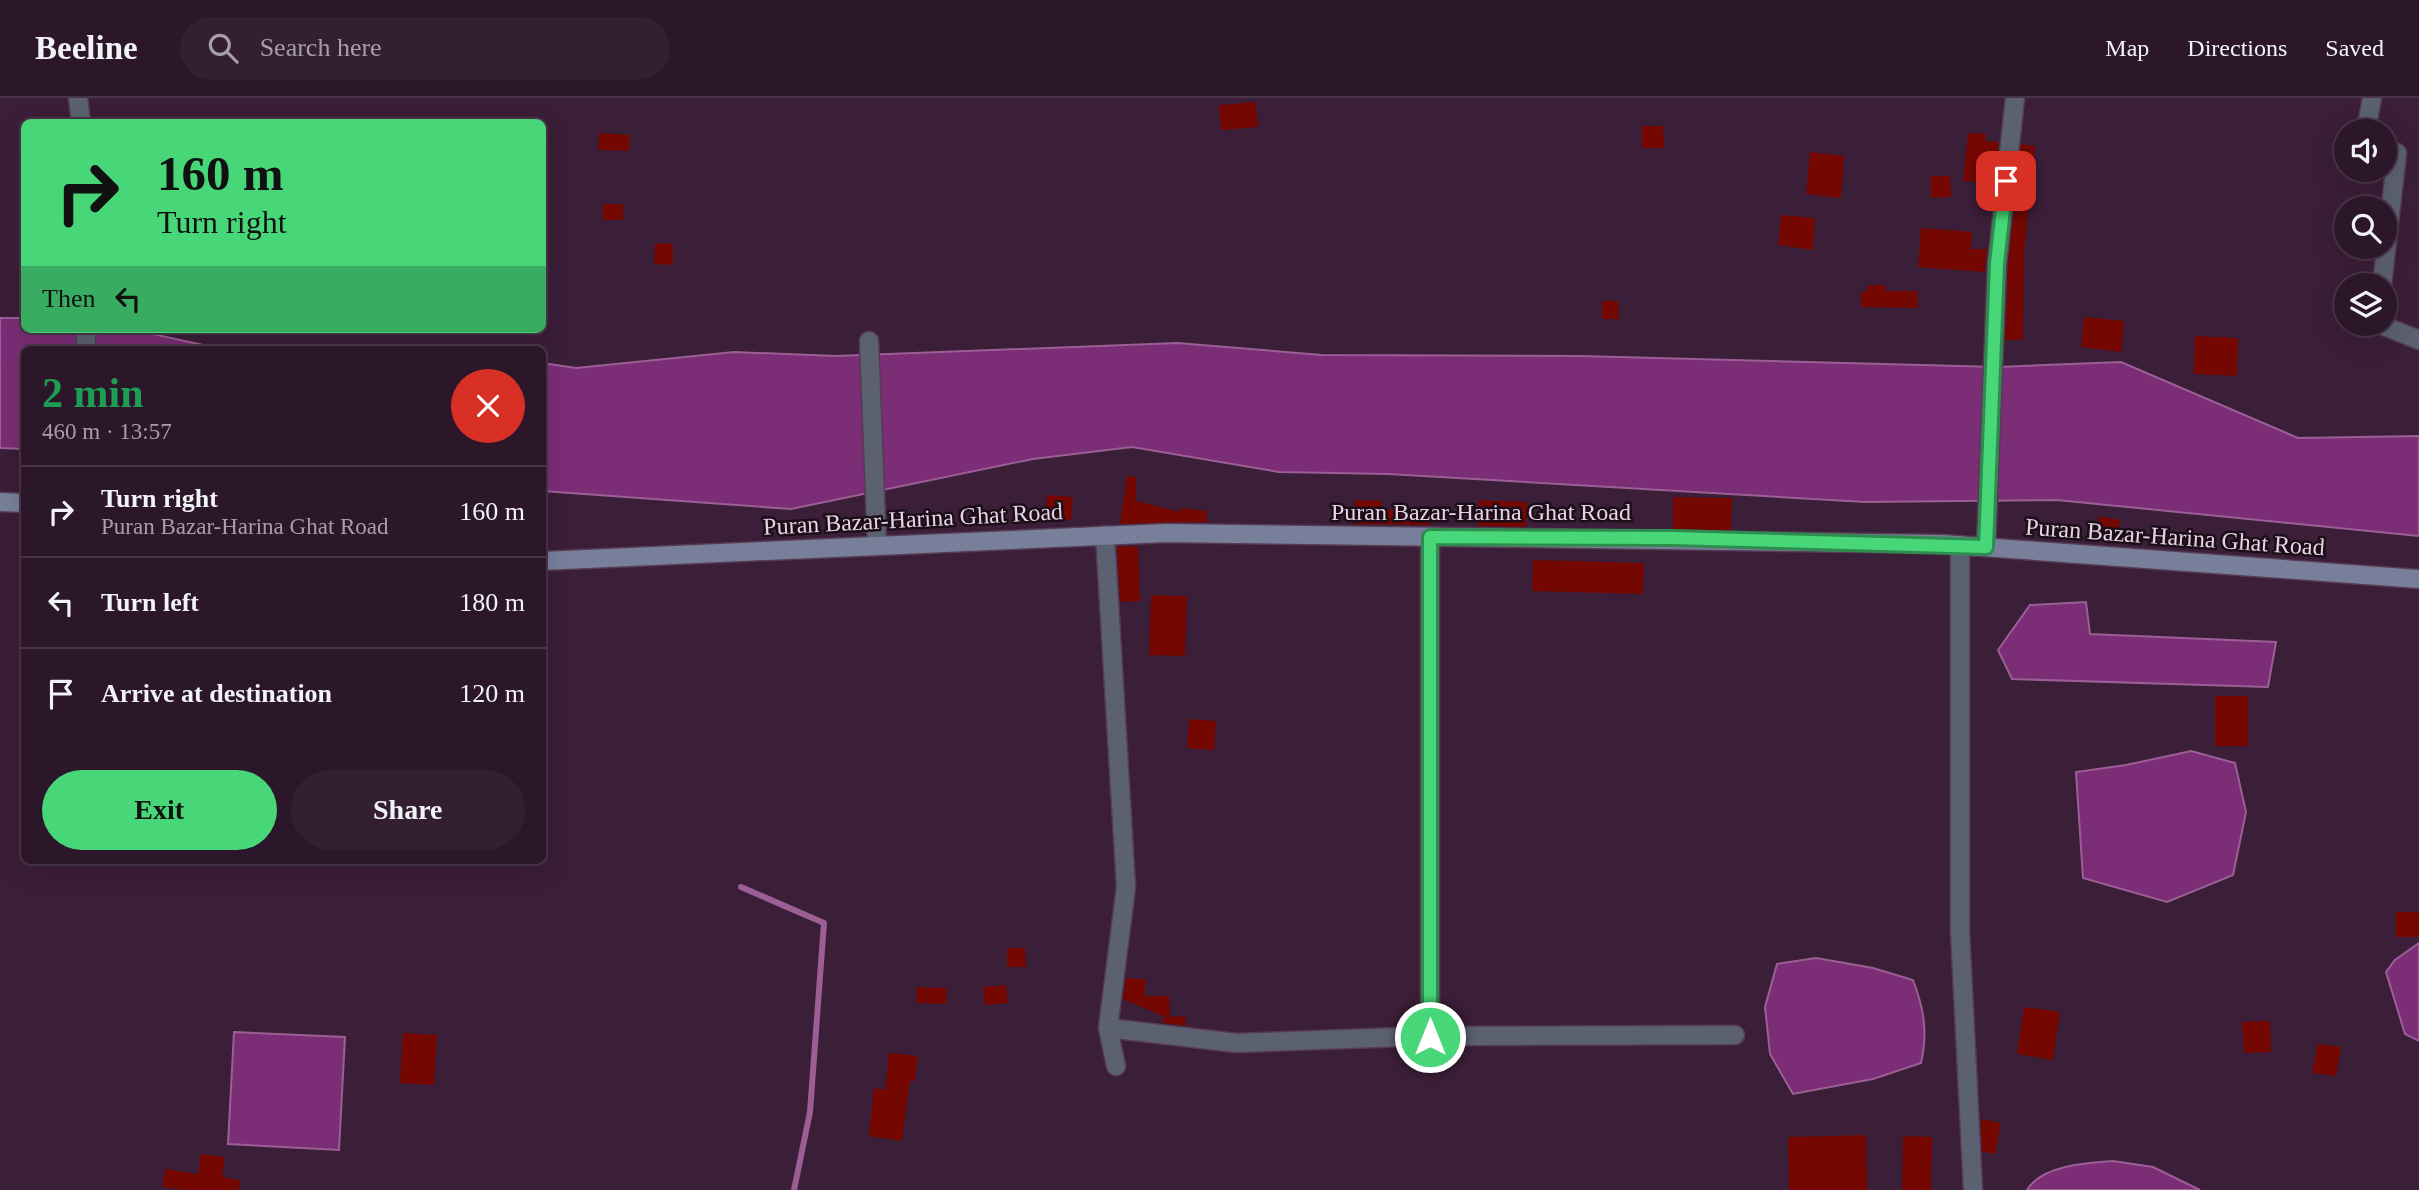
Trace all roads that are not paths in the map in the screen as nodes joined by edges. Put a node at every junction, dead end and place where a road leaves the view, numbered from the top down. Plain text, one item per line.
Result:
1 (78, 98) edge
2 (2015, 98) edge
3 (2372, 98) edge
4 (81, 119) edge
5 (2368, 119) edge
6 (2394, 182) edge
7 (2383, 273) edge
8 (2397, 331) edge
9 (2419, 340) edge
10 (869, 341) dead end
11 (0, 502) edge
12 (21, 503) edge
13 (1105, 535) junction
14 (1430, 537) junction
15 (877, 545) junction
16 (1960, 545) junction
17 (1986, 547) junction
18 (546, 561) edge
19 (2419, 579) edge
20 (1108, 1028) junction
21 (1735, 1035) dead end
22 (1430, 1037) junction
23 (1116, 1066) dead end
24 (1973, 1190) edge

1 - 4 street
2 - 17 street
3 - 5 street
6 - 7 street
8 - 9 street
10 - 15 street
11 - 12 main road
13 - 14 main road, Puran Bazar-Harina Ghat Road
13 - 15 main road, Puran Bazar-Harina Ghat Road
13 - 20 street
14 - 16 main road, Puran Bazar-Harina Ghat Road
14 - 22 street
15 - 18 main road, Puran Bazar-Harina Ghat Road
16 - 17 main road, Puran Bazar-Harina Ghat Road
16 - 24 street
17 - 19 main road, Puran Bazar-Harina Ghat Road
20 - 22 street
20 - 23 street
21 - 22 street

